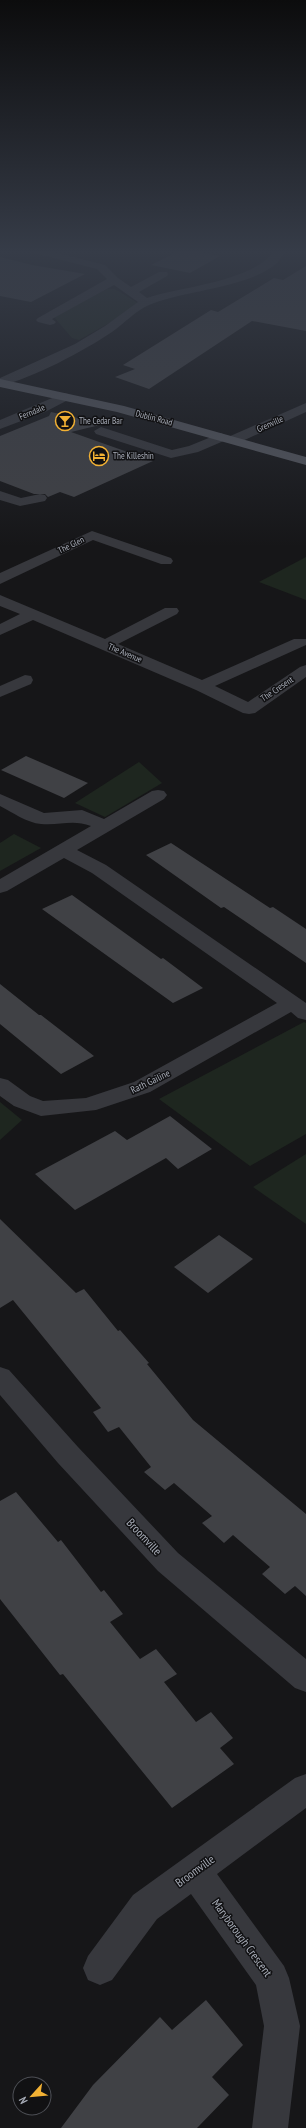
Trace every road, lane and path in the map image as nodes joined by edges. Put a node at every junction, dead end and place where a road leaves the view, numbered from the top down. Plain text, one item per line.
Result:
1 (76, 348) edge
2 (49, 363) junction
3 (0, 382) edge
4 (28, 389) junction
5 (64, 397) junction
6 (306, 407) edge
7 (0, 425) edge
8 (101, 431) dead end
9 (227, 438) junction
10 (306, 461) edge
11 (0, 488) edge
12 (0, 495) edge
13 (166, 561) dead end
14 (0, 579) edge
15 (0, 600) edge
16 (171, 611) dead end
17 (33, 614) junction
18 (0, 630) edge
19 (300, 642) dead end
20 (105, 645) junction
21 (306, 670) edge
22 (25, 680) dead end
23 (202, 686) junction
24 (0, 692) edge
25 (249, 708) joint
26 (158, 796) dead end
27 (0, 799) edge
28 (106, 826) junction
29 (64, 851) junction
30 (0, 887) edge
31 (299, 1008) edge
32 (0, 1086) edge
33 (0, 1377) edge
34 (306, 1678) edge
35 (306, 1789) edge
36 (194, 1872) junction
37 (100, 1968) dead end
38 (270, 2128) edge

1 - 2 street
2 - 3 street
2 - 4 street
3 - 4 main road, Dublin Road
4 - 5 main road, Dublin Road
5 - 7 street, Ferndale
5 - 9 main road, Dublin Road
6 - 9 street, Grenville
8 - 9 street, Grenville
9 - 10 main road, Dublin Road
11 - 12 street
13 - 14 street, The Glen
15 - 17 street, The Avenue
16 - 20 street
17 - 18 street
17 - 20 street, The Avenue
19 - 23 street
20 - 23 street, The Avenue
21 - 25 street, The Cresent
22 - 24 street
23 - 25 street, The Avenue
26 - 28 street
27 - 28 street
28 - 29 street
29 - 30 street
29 - 31 street, Rath Gailine
31 - 32 street, Rath Gailine
33 - 34 street, Broomville
35 - 36 street, Broomville
36 - 37 street, Broomville
36 - 38 street, Maryborough Crescent

